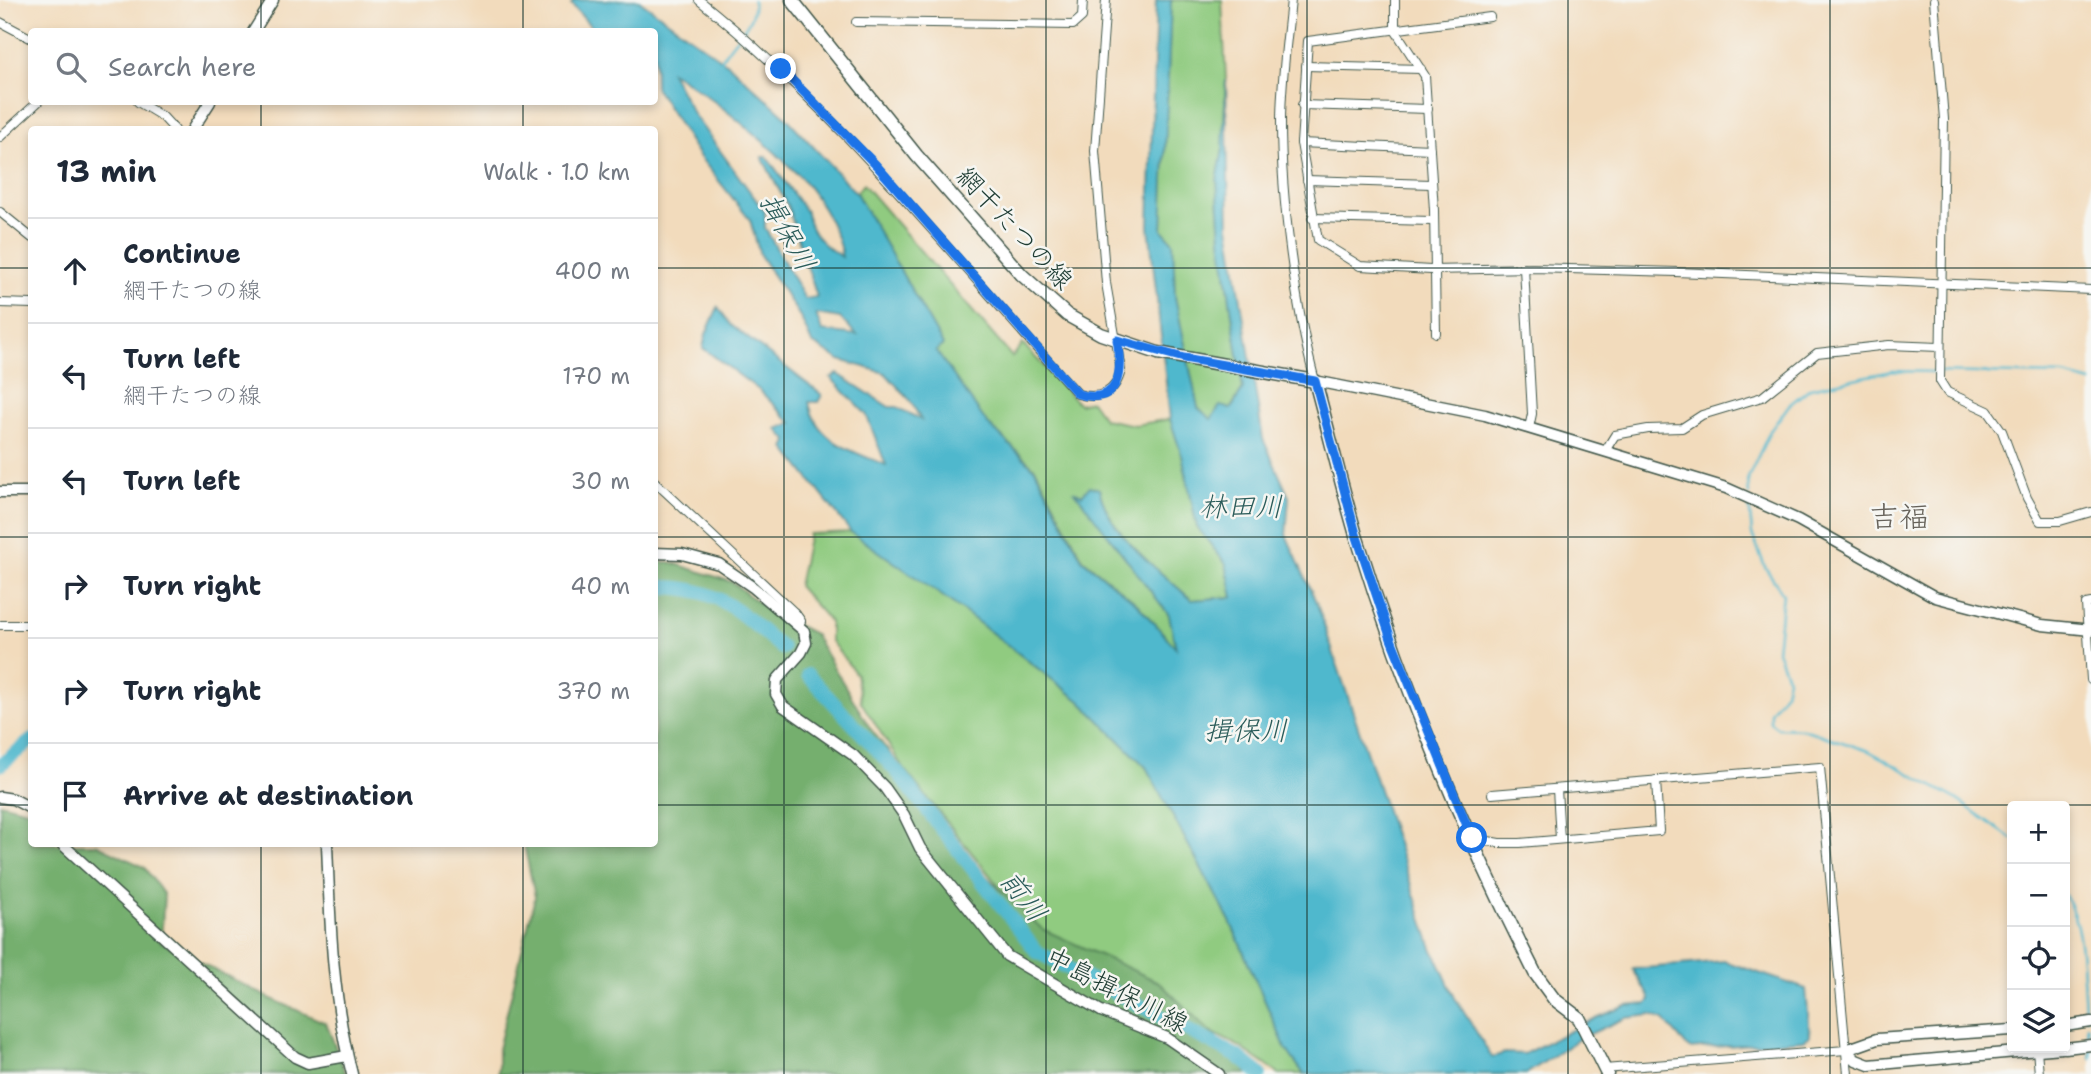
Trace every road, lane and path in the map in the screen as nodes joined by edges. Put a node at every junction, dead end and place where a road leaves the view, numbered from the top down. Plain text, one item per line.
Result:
1 (273, 0) edge
2 (699, 0) edge
3 (792, 0) edge
4 (1083, 0) edge
5 (1106, 0) edge
6 (1292, 0) edge
7 (1395, 0) edge
8 (1934, 0) edge
9 (1490, 17) dead end
10 (0, 22) edge
11 (856, 22) dead end
12 (256, 28) edge
13 (1395, 30) junction
14 (28, 37) edge
15 (1306, 66) junction
16 (1421, 69) junction
17 (35, 105) edge
18 (143, 105) edge
19 (208, 105) edge
20 (1302, 105) junction
21 (1428, 109) junction
22 (171, 126) edge
23 (194, 126) edge
24 (0, 138) edge
25 (1301, 144) junction
26 (1430, 149) junction
27 (1307, 180) junction
28 (1432, 184) junction
29 (0, 212) edge
30 (1312, 218) junction
31 (1432, 221) junction
32 (28, 235) edge
33 (1524, 268) junction
34 (1434, 269) junction
35 (1940, 285) junction
36 (2091, 290) edge
37 (0, 303) edge
38 (28, 304) edge
39 (1436, 333) dead end
40 (1121, 342) junction
41 (1939, 347) junction
42 (1312, 380) junction
43 (1529, 428) junction
44 (1605, 450) junction
45 (658, 485) edge
46 (0, 492) edge
47 (28, 492) edge
48 (2091, 512) edge
49 (658, 554) edge
50 (2091, 603) edge
51 (0, 625) edge
52 (28, 625) edge
53 (798, 625) junction
54 (2090, 629) edge
55 (2091, 680) edge
56 (1656, 780) junction
57 (1557, 789) junction
58 (1492, 794) dead end
59 (0, 797) edge
60 (28, 807) edge
61 (1472, 838) junction
62 (1560, 839) junction
63 (65, 847) edge
64 (327, 847) edge
65 (2091, 1022) edge
66 (2070, 1025) edge
67 (2007, 1030) edge
68 (2091, 1045) edge
69 (2070, 1047) edge
70 (1846, 1050) junction
71 (2007, 1052) edge
72 (2039, 1053) edge
73 (347, 1056) junction
74 (1685, 1069) edge
75 (1605, 1072) edge
76 (352, 1074) edge
77 (1219, 1074) edge
78 (1848, 1074) edge
79 (2039, 1074) edge

1 - 12 street
2 - 40 street
3 - 40 main road, 網干たつの線
4 - 11 street
5 - 40 street
6 - 42 street
7 - 13 street
8 - 35 street
9 - 13 street
10 - 14 street
13 - 15 street
13 - 16 street
15 - 16 street
15 - 20 street
16 - 21 street
17 - 24 street
18 - 22 street
19 - 23 street
20 - 21 street
20 - 25 street
21 - 26 street
25 - 26 street
25 - 27 street
26 - 28 street
27 - 28 street
27 - 30 street
28 - 31 street
29 - 32 street
30 - 31 street
30 - 34 street
31 - 34 street
33 - 34 street
33 - 35 street
33 - 43 street
34 - 39 street
35 - 36 street
35 - 41 street
37 - 38 street
40 - 42 main road, 網干たつの線
41 - 44 street
41 - 48 street
42 - 43 street
42 - 61 main road
43 - 44 street
44 - 54 street
45 - 53 street
46 - 47 street
49 - 53 street
50 - 54 street
51 - 52 street
53 - 77 street, 中島揖保川線
54 - 55 street
56 - 57 street
56 - 62 street
56 - 70 street
57 - 58 street
57 - 62 street
59 - 60 street
61 - 62 street
61 - 75 main road
63 - 73 street
64 - 73 street
65 - 66 street
67 - 70 street
68 - 69 street
70 - 71 street
70 - 74 street
70 - 78 street
72 - 79 street
73 - 76 street
74 - 75 street

